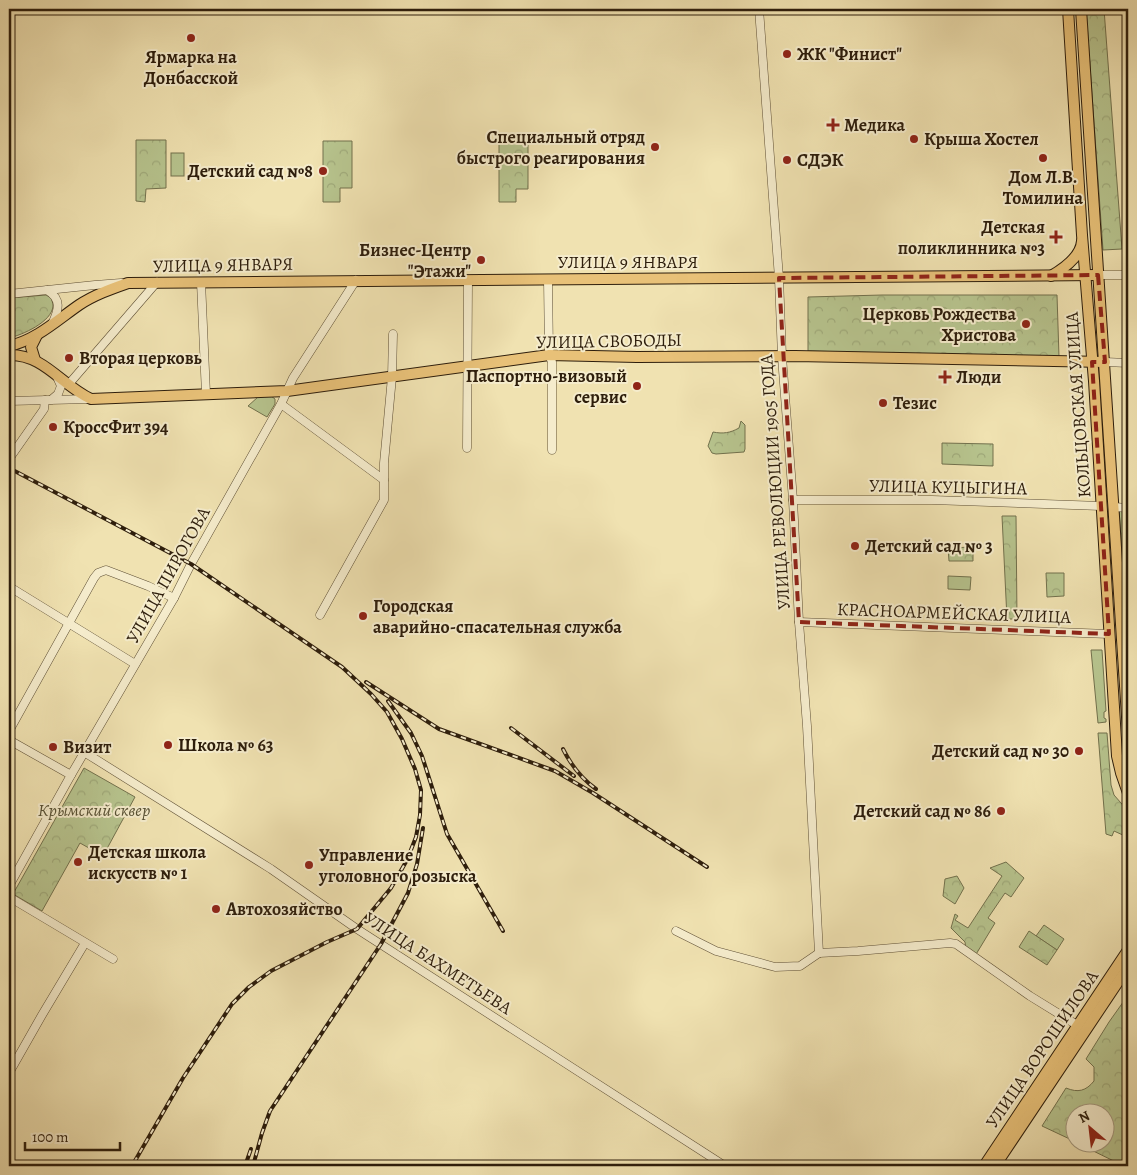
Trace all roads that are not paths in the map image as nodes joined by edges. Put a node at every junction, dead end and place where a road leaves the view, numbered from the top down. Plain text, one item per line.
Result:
1 (759, 9) edge
2 (1068, 10) edge
3 (1081, 10) edge
4 (1082, 235) junction
5 (1098, 275) junction
6 (1128, 275) edge
7 (1050, 276) junction
8 (1085, 276) junction
9 (779, 278) junction
10 (548, 279) junction
11 (356, 280) junction
12 (468, 280) junction
13 (156, 282) junction
14 (201, 282) junction
15 (128, 283) junction
16 (47, 290) junction
17 (9, 294) edge
18 (52, 324) junction
19 (393, 334) dead end
20 (37, 335) junction
21 (9, 346) edge
22 (9, 355) edge
23 (549, 355) junction
24 (782, 357) junction
25 (35, 360) junction
26 (1092, 362) junction
27 (1105, 362) junction
28 (1128, 363) edge
29 (467, 367) junction
30 (54, 372) junction
31 (392, 377) junction
32 (68, 385) junction
33 (287, 391) junction
34 (206, 394) junction
35 (92, 399) junction
36 (48, 400) junction
37 (9, 401) edge
38 (281, 404) junction
39 (467, 448) dead end
40 (552, 450) dead end
41 (9, 459) edge
42 (384, 480) junction
43 (793, 500) junction
44 (1101, 506) junction
45 (1114, 507) junction
46 (1128, 508) edge
47 (9, 590) edge
48 (174, 598) junction
49 (320, 615) dead end
50 (798, 622) junction
51 (68, 624) junction
52 (1109, 634) junction
53 (1126, 661) edge
54 (135, 664) junction
55 (1111, 670) junction
56 (1126, 676) edge
57 (9, 731) edge
58 (1128, 732) edge
59 (9, 740) edge
60 (84, 752) junction
61 (71, 775) junction
62 (1128, 794) edge
63 (9, 886) edge
64 (9, 897) edge
65 (676, 931) dead end
66 (85, 943) junction
67 (1128, 950) edge
68 (819, 953) junction
69 (112, 958) dead end
70 (1128, 968) edge
71 (1078, 1025) junction
72 (9, 1073) edge
73 (725, 1166) edge
74 (984, 1166) edge
75 (995, 1166) edge

1 - 9 street, УЛИЦА РЕВОЛЮЦИИ 1905 ГОДА
2 - 3 main road, КОЛЬЦОВСКАЯ УЛИЦА
2 - 4 main road, КОЛЬЦОВСКАЯ УЛИЦА
3 - 5 main road, КОЛЬЦОВСКАЯ УЛИЦА
4 - 7 main road
4 - 8 main road, КОЛЬЦОВСКАЯ УЛИЦА
5 - 6 street, УЛИЦА 9 ЯНВАРЯ
5 - 8 main road, УЛИЦА 9 ЯНВАРЯ
5 - 27 main road, КОЛЬЦОВСКАЯ УЛИЦА
7 - 8 main road, УЛИЦА 9 ЯНВАРЯ
7 - 9 main road, УЛИЦА 9 ЯНВАРЯ
8 - 26 main road, КОЛЬЦОВСКАЯ УЛИЦА
9 - 10 main road, УЛИЦА 9 ЯНВАРЯ
9 - 24 street, УЛИЦА РЕВОЛЮЦИИ 1905 ГОДА
10 - 12 main road, УЛИЦА 9 ЯНВАРЯ
10 - 23 street
11 - 12 main road, УЛИЦА 9 ЯНВАРЯ
11 - 14 main road, УЛИЦА 9 ЯНВАРЯ
11 - 33 street, УЛИЦА ПИРОГОВА
12 - 29 street
13 - 14 main road, УЛИЦА 9 ЯНВАРЯ
13 - 15 main road, УЛИЦА 9 ЯНВАРЯ
13 - 32 street
14 - 34 street
15 - 16 street, УЛИЦА 9 ЯНВАРЯ
15 - 18 main road, УЛИЦА 9 ЯНВАРЯ
16 - 17 street, УЛИЦА 9 ЯНВАРЯ
16 - 18 street
18 - 20 main road, УЛИЦА 9 ЯНВАРЯ
19 - 31 street
20 - 21 main road, УЛИЦА 9 ЯНВАРЯ
20 - 25 main road
22 - 25 main road
23 - 24 main road, УЛИЦА СВОБОДЫ
23 - 29 main road, УЛИЦА СВОБОДЫ
23 - 40 street
24 - 26 main road, УЛИЦА СВОБОДЫ
24 - 43 street, УЛИЦА РЕВОЛЮЦИИ 1905 ГОДА
25 - 30 main road
26 - 27 main road, УЛИЦА СВОБОДЫ
26 - 44 main road, КОЛЬЦОВСКАЯ УЛИЦА
27 - 28 street, УЛИЦА СВОБОДЫ
27 - 45 main road, КОЛЬЦОВСКАЯ УЛИЦА
29 - 31 main road, УЛИЦА СВОБОДЫ
29 - 39 street
30 - 32 main road
30 - 36 street
31 - 33 main road, УЛИЦА СВОБОДЫ
31 - 42 street
32 - 35 main road
33 - 34 main road, УЛИЦА СВОБОДЫ
33 - 38 street, УЛИЦА ПИРОГОВА
34 - 35 main road, УЛИЦА СВОБОДЫ
35 - 36 street, УЛИЦА СВОБОДЫ
36 - 37 street, УЛИЦА СВОБОДЫ
36 - 41 street
38 - 42 street
38 - 48 street, УЛИЦА ПИРОГОВА
42 - 49 street
43 - 44 street, УЛИЦА КУЦЫГИНА
43 - 50 street, УЛИЦА РЕВОЛЮЦИИ 1905 ГОДА
44 - 52 main road, КОЛЬЦОВСКАЯ УЛИЦА
45 - 46 street
45 - 53 main road, КОЛЬЦОВСКАЯ УЛИЦА
47 - 51 street
48 - 51 street
48 - 54 street, УЛИЦА ПИРОГОВА
50 - 52 street, КРАСНОАРМЕЙСКАЯ УЛИЦА
50 - 68 street, УЛИЦА РЕВОЛЮЦИИ 1905 ГОДА
51 - 54 street
51 - 57 street
52 - 55 main road, КОЛЬЦОВСКАЯ УЛИЦА
53 - 56 main road, КОЛЬЦОВСКАЯ УЛИЦА
54 - 60 street, УЛИЦА ПИРОГОВА
55 - 56 street
55 - 62 main road, КОЛЬЦОВСКАЯ УЛИЦА
56 - 58 main road, КОЛЬЦОВСКАЯ УЛИЦА
59 - 61 street
60 - 61 street, УЛИЦА ПИРОГОВА
60 - 73 street, УЛИЦА БАХМЕТЬЕВА
61 - 63 street, УЛИЦА ПИРОГОВА
64 - 66 street
65 - 68 street
66 - 69 street
66 - 72 street
67 - 71 main road, УЛИЦА ВОРОШИЛОВА
68 - 71 street
70 - 75 main road, УЛИЦА ВОРОШИЛОВА
71 - 74 main road, УЛИЦА ВОРОШИЛОВА

